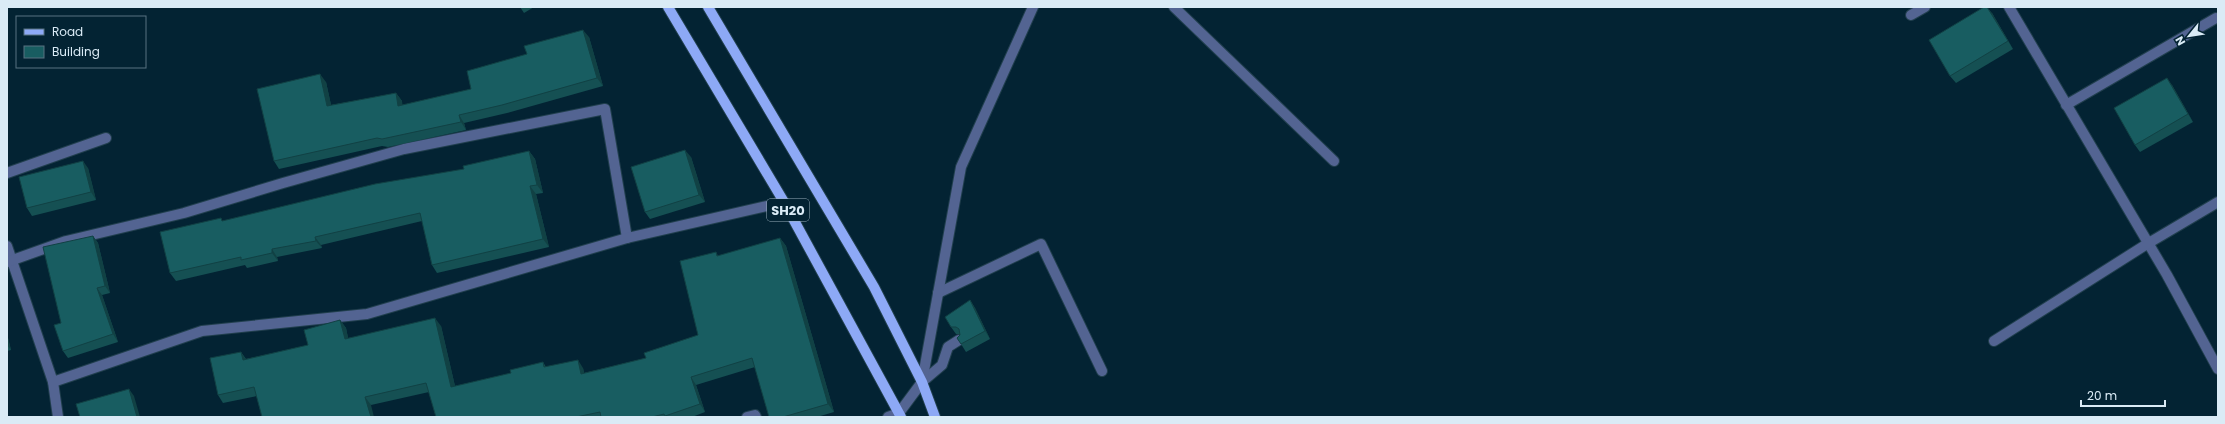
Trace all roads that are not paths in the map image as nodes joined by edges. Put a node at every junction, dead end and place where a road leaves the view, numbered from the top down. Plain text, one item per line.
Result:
1 (668, 7) edge
2 (708, 7) edge
3 (1033, 7) edge
4 (1174, 7) edge
5 (1925, 7) edge
6 (2009, 7) edge
7 (1911, 16) dead end
8 (2216, 18) dead end
9 (2066, 105) junction
10 (106, 138) dead end
11 (1334, 161) dead end
12 (7, 173) edge
13 (784, 202) junction
14 (2218, 202) edge
15 (627, 238) junction
16 (2147, 244) junction
17 (7, 246) edge
18 (9, 261) edge
19 (938, 293) junction
20 (959, 340) edge
21 (1994, 341) dead end
22 (2218, 369) edge
23 (1102, 371) dead end
24 (53, 382) junction
25 (922, 382) junction
26 (900, 415) edge
27 (58, 417) edge
28 (747, 417) edge
29 (756, 417) edge
30 (888, 417) edge
31 (935, 417) edge

1 - 13 main road, SH20
2 - 25 main road, SH20
3 - 19 street
4 - 11 street
5 - 7 street
6 - 9 street
8 - 9 street
9 - 16 street
10 - 12 street
13 - 15 street
13 - 26 main road, SH20
14 - 16 street
15 - 18 street
15 - 24 street
16 - 21 street
16 - 22 street
17 - 18 street
18 - 24 street
19 - 23 street
19 - 25 street
20 - 25 street
24 - 27 street
25 - 26 street
25 - 31 main road, SH20
26 - 30 street
28 - 29 street

